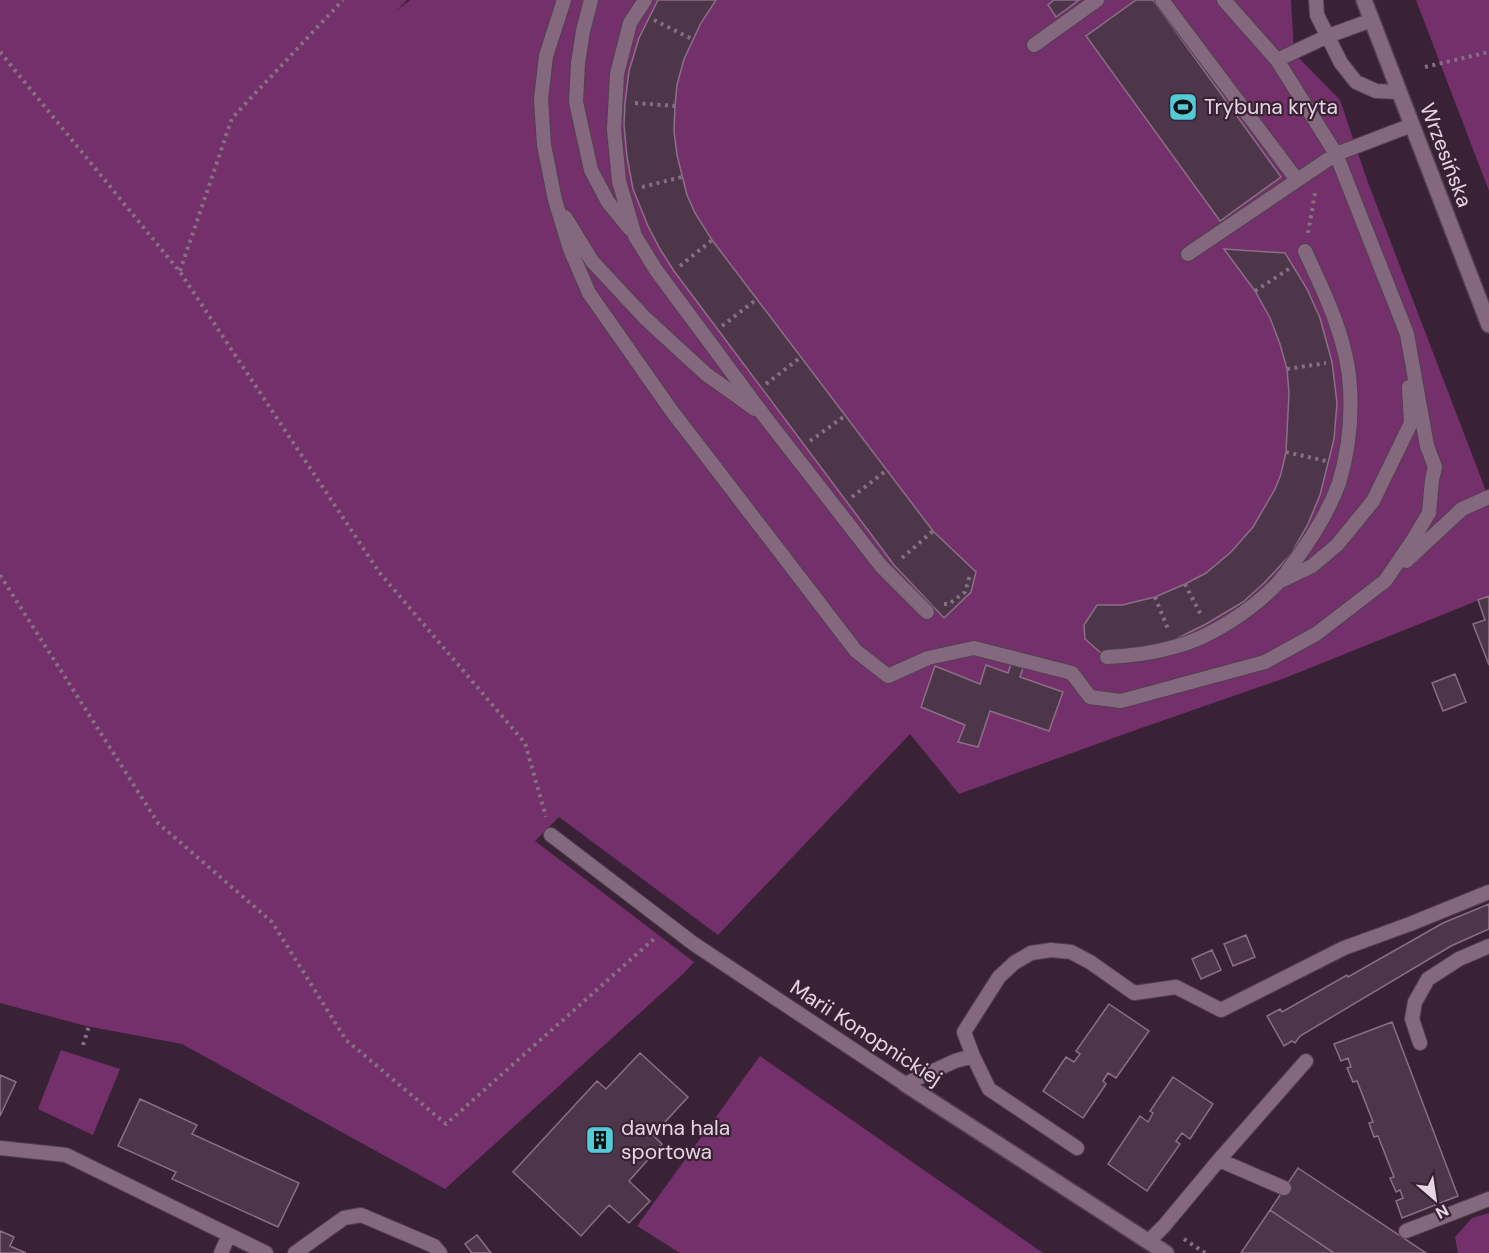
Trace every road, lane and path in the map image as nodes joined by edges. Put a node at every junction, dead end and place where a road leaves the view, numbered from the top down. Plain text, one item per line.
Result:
1 (343, 0) edge
2 (564, 0) edge
3 (591, 0) edge
4 (633, 0) edge
5 (645, 0) edge
6 (1097, 0) edge
7 (1162, 0) edge
8 (1224, 0) edge
9 (1316, 0) edge
10 (1364, 0) edge
11 (648, 17) dead end
12 (1372, 20) junction
13 (630, 23) junction
14 (1328, 36) junction
15 (692, 39) dead end
16 (1034, 45) dead end
17 (0, 52) edge
18 (1489, 52) edge
19 (1277, 60) junction
20 (1425, 67) dead end
21 (1399, 92) junction
22 (625, 103) dead end
23 (675, 106) dead end
24 (1412, 125) junction
25 (1336, 154) junction
26 (682, 177) dead end
27 (1297, 180) junction
28 (633, 189) dead end
29 (1316, 192) dead end
30 (555, 200) junction
31 (635, 236) junction
32 (712, 240) dead end
33 (1305, 251) joint
34 (1188, 254) dead end
35 (1294, 266) dead end
36 (674, 271) dead end
37 (180, 272) junction
38 (1255, 291) dead end
39 (757, 299) dead end
40 (1489, 325) edge
41 (718, 329) dead end
42 (1407, 334) junction
43 (801, 357) dead end
44 (1332, 362) dead end
45 (1287, 369) dead end
46 (762, 387) dead end
47 (846, 415) dead end
48 (765, 417) junction
49 (805, 445) dead end
50 (1286, 452) dead end
51 (1329, 462) dead end
52 (887, 470) dead end
53 (1489, 497) edge
54 (847, 501) dead end
55 (933, 531) dead end
56 (894, 565) dead end
57 (0, 575) edge
58 (970, 575) dead end
59 (1385, 581) junction
60 (1279, 582) junction
61 (1185, 584) dead end
62 (1155, 597) dead end
63 (940, 604) dead end
64 (927, 612) dead end
65 (1206, 624) dead end
66 (1168, 630) dead end
67 (1107, 657) dead end
68 (551, 835) joint
69 (1489, 892) edge
70 (669, 925) junction
71 (1489, 946) edge
72 (89, 1026) dead end
73 (1420, 1043) dead end
74 (83, 1045) dead end
75 (973, 1056) junction
76 (1305, 1061) dead end
77 (905, 1084) junction
78 (0, 1148) edge
79 (1077, 1148) dead end
80 (1219, 1160) junction
81 (1284, 1188) dead end
82 (1489, 1199) edge
83 (1406, 1231) dead end
84 (230, 1235) junction
85 (1149, 1241) junction
86 (221, 1253) edge
87 (266, 1253) edge
88 (297, 1253) edge
89 (440, 1253) edge
90 (1166, 1253) edge

1 - 37 path
2 - 30 lane
3 - 31 lane
4 - 13 lane
5 - 13 lane
6 - 16 lane
7 - 27 lane
8 - 19 lane
9 - 14 lane
10 - 12 street, Wrzesińska
11 - 15 path
12 - 14 lane
12 - 21 street, Wrzesińska
13 - 31 lane
14 - 19 lane
14 - 21 lane
17 - 37 path
18 - 20 path
19 - 25 lane
21 - 24 street, Wrzesińska
22 - 23 path
24 - 25 lane
24 - 40 street, Wrzesińska
25 - 27 lane
25 - 42 lane
26 - 28 path
27 - 34 lane
29 - 33 path
30 - 48 lane
30 - 59 lane
31 - 48 lane
32 - 36 path
33 - 60 lane
35 - 38 path
37 - 68 path
39 - 41 path
42 - 59 lane
42 - 60 lane
43 - 46 path
44 - 45 path
47 - 49 path
48 - 64 lane
50 - 51 path
52 - 54 path
53 - 59 lane
55 - 56 path
57 - 70 path
58 - 63 path
60 - 67 lane
61 - 65 path
62 - 66 path
68 - 70 lane, Marii Konopnickiej
69 - 75 lane
70 - 77 lane, Marii Konopnickiej
71 - 73 lane
72 - 74 path
75 - 77 lane
75 - 79 lane
76 - 80 lane
77 - 85 street, Marii Konopnickiej
78 - 84 lane
80 - 81 lane
80 - 85 lane
82 - 83 lane
84 - 86 lane
84 - 87 lane
85 - 90 street, Marii Konopnickiej
88 - 89 lane

